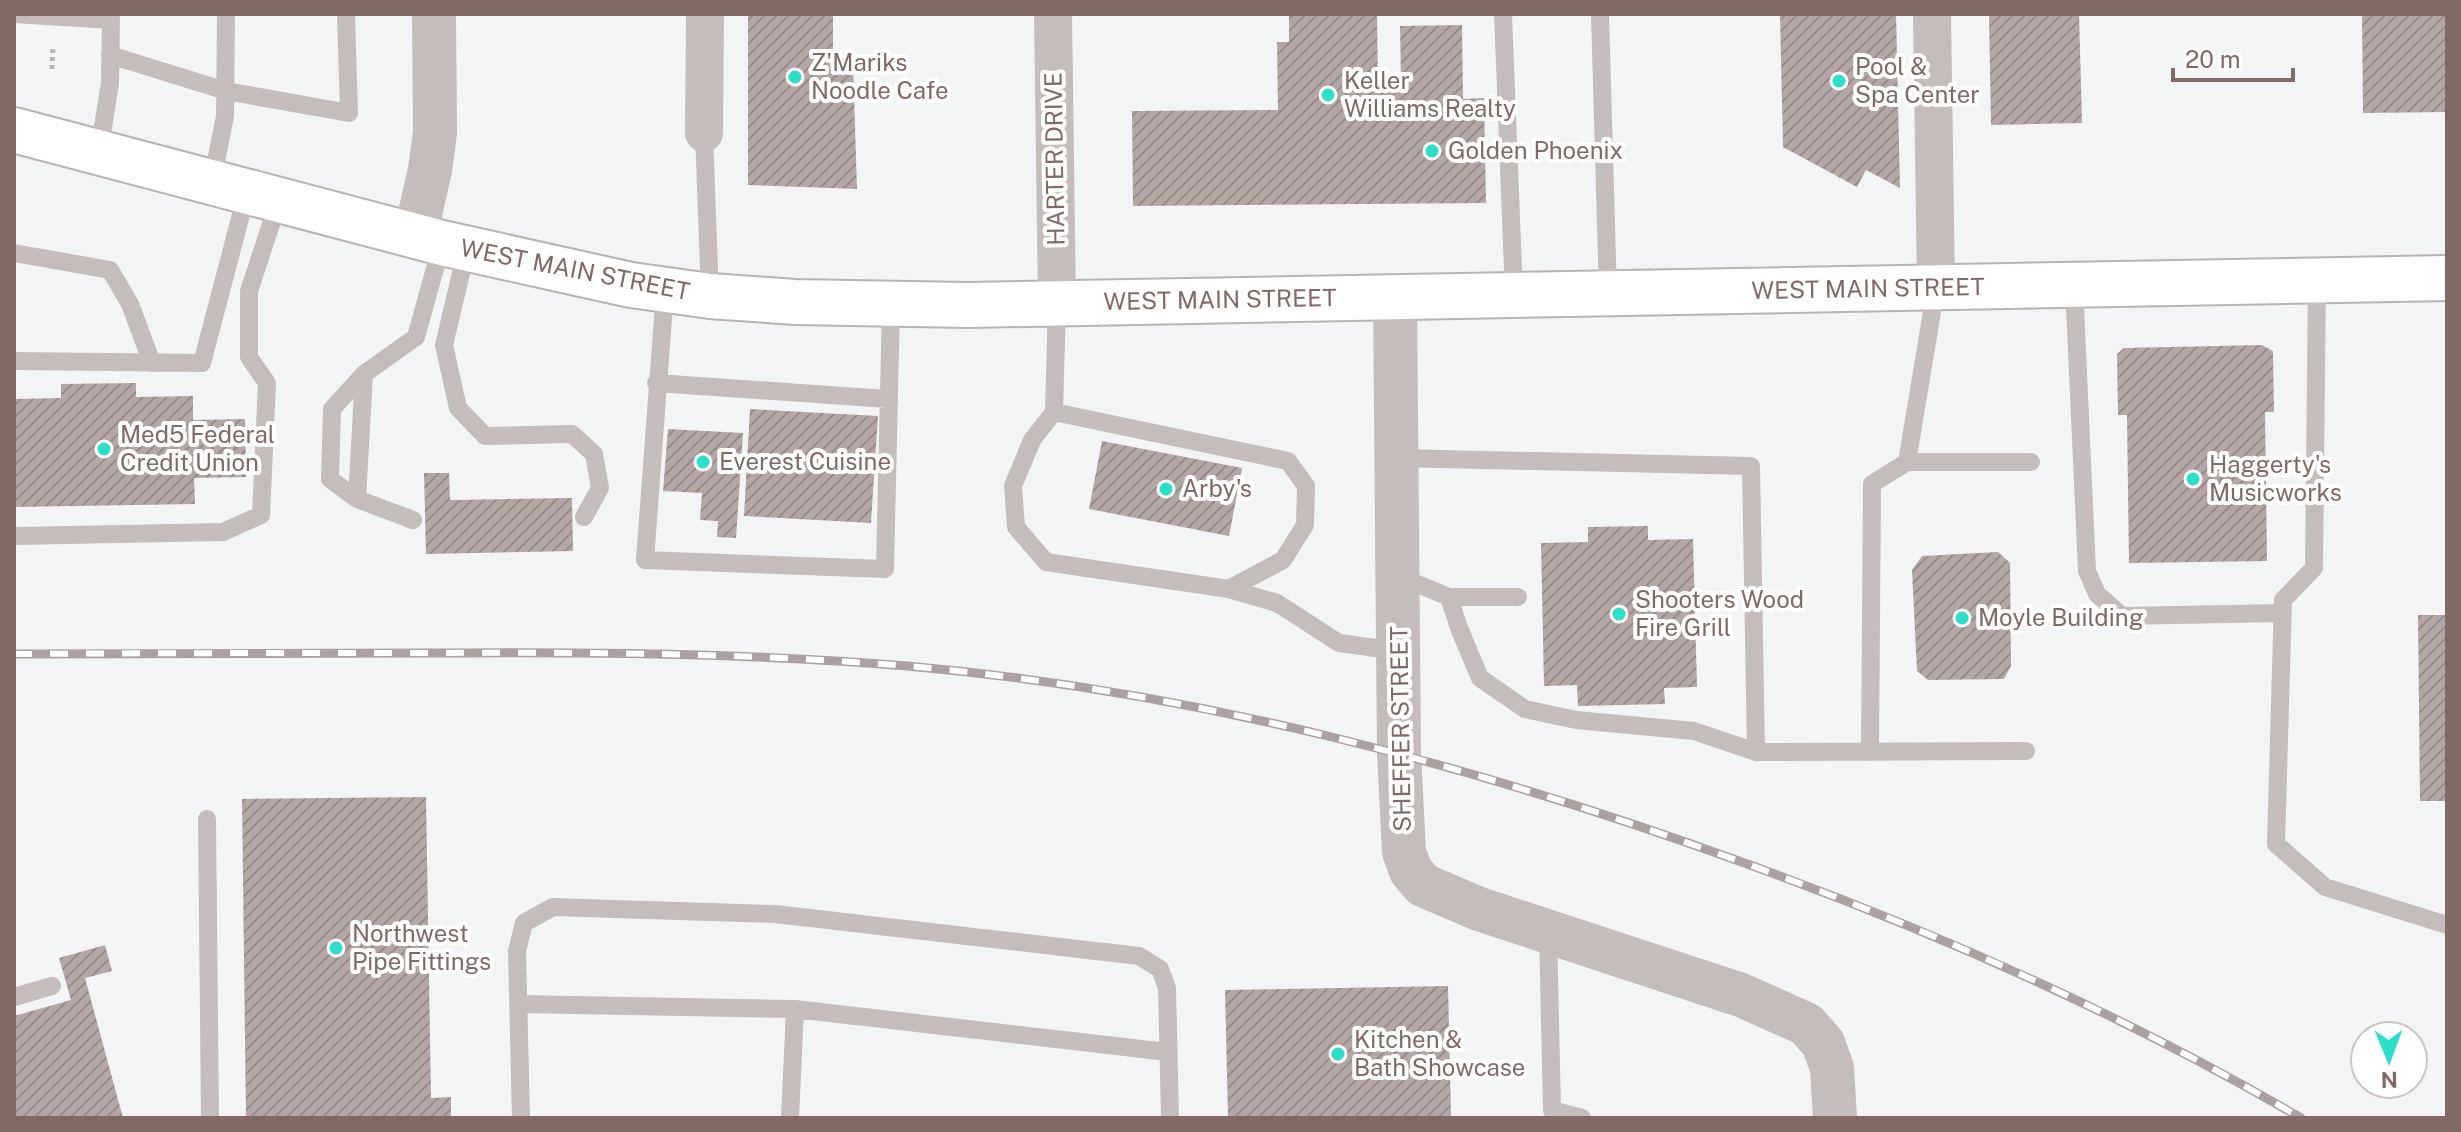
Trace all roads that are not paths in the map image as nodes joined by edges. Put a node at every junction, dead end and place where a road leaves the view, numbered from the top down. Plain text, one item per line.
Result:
1 (14, 14) edge
2 (226, 14) edge
3 (346, 14) edge
4 (434, 14) edge
5 (705, 14) edge
6 (1053, 14) edge
7 (1503, 14) edge
8 (1600, 14) edge
9 (1932, 14) edge
10 (111, 17) edge
11 (110, 55) junction
12 (226, 91) junction
13 (14, 130) edge
14 (704, 133) joint
15 (99, 152) junction
16 (246, 191) junction
17 (441, 242) junction
18 (14, 253) edge
19 (2447, 278) edge
20 (2317, 280) junction
21 (2074, 285) junction
22 (1936, 288) junction
23 (665, 291) junction
24 (1608, 294) junction
25 (1514, 295) junction
26 (710, 296) junction
27 (1395, 297) junction
28 (1057, 304) junction
29 (891, 305) junction
30 (14, 361) edge
31 (152, 363) junction
32 (364, 374) junction
33 (656, 383) junction
34 (887, 399) junction
35 (1054, 412) junction
36 (1397, 458) junction
37 (1907, 462) junction
38 (2031, 462) dead end
39 (357, 499) junction
40 (584, 517) dead end
41 (413, 520) dead end
42 (14, 536) edge
43 (1398, 576) junction
44 (1229, 589) junction
45 (1449, 597) junction
46 (1518, 597) dead end
47 (2282, 613) junction
48 (1399, 652) junction
49 (2026, 751) dead end
50 (1756, 752) junction
51 (1870, 752) junction
52 (207, 819) dead end
53 (2447, 925) edge
54 (1548, 932) junction
55 (52, 986) dead end
56 (14, 997) edge
57 (519, 1004) junction
58 (795, 1009) junction
59 (1168, 1052) junction
60 (210, 1118) edge
61 (521, 1118) edge
62 (790, 1118) edge
63 (1170, 1118) edge
64 (1582, 1118) edge
65 (1835, 1118) edge

1 - 10 lane
2 - 12 lane
3 - 12 lane
4 - 17 street
5 - 14 street
6 - 28 street, HARTER DRIVE
7 - 25 lane
8 - 24 lane
9 - 22 street
10 - 11 lane
11 - 12 lane
11 - 15 lane
12 - 16 lane
13 - 15 main road, WEST MAIN STREET
14 - 26 lane
15 - 16 main road, WEST MAIN STREET
16 - 17 main road, WEST MAIN STREET
16 - 31 lane
16 - 42 lane
17 - 23 main road, WEST MAIN STREET
17 - 32 lane
17 - 40 lane
18 - 31 lane
19 - 20 main road, WEST MAIN STREET
20 - 21 main road, WEST MAIN STREET
20 - 47 lane
21 - 22 main road, WEST MAIN STREET
21 - 47 lane
22 - 24 main road, WEST MAIN STREET
22 - 37 lane
23 - 26 main road, WEST MAIN STREET
23 - 33 lane
24 - 25 main road, WEST MAIN STREET
25 - 27 main road, WEST MAIN STREET
26 - 29 main road, WEST MAIN STREET
27 - 28 main road, WEST MAIN STREET
27 - 36 street, SHEFFER STREET
28 - 29 main road, WEST MAIN STREET
28 - 35 lane
29 - 34 lane
30 - 31 lane
32 - 39 lane
32 - 39 lane
33 - 34 lane
33 - 34 lane
35 - 44 lane
35 - 44 lane
36 - 43 street, SHEFFER STREET
36 - 50 lane
37 - 38 lane
37 - 51 lane
39 - 41 lane
43 - 45 lane
43 - 48 street, SHEFFER STREET
44 - 48 lane
45 - 46 lane
45 - 50 lane
47 - 53 lane
48 - 54 street, SHEFFER STREET
49 - 51 lane
50 - 51 lane
52 - 60 lane
54 - 64 lane
54 - 65 street, SHEFFER STREET
55 - 56 lane
57 - 58 lane
57 - 59 lane
57 - 61 lane
58 - 59 lane
58 - 62 lane
59 - 63 lane

